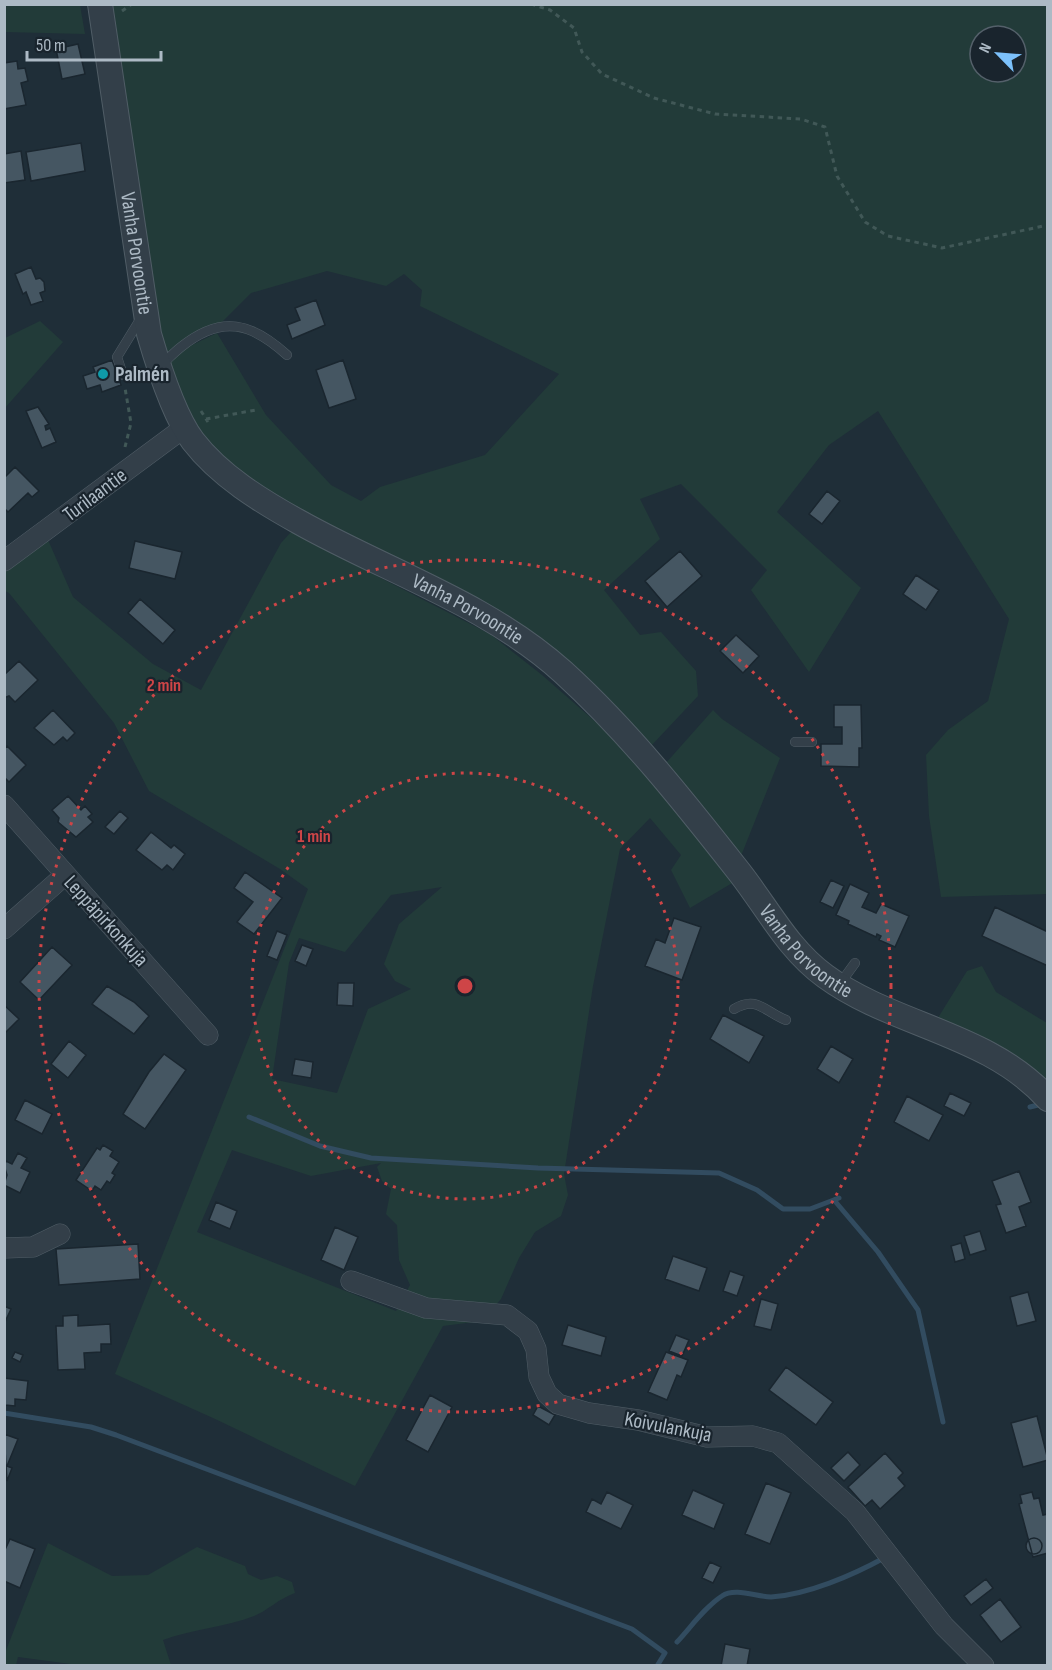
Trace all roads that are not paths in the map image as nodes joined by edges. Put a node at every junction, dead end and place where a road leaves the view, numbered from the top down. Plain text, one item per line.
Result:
1 (100, 4) edge
2 (146, 310) junction
3 (287, 355) dead end
4 (159, 368) junction
5 (185, 427) junction
6 (4, 561) edge
7 (795, 742) dead end
8 (812, 742) dead end
9 (4, 805) edge
10 (65, 875) junction
11 (4, 929) edge
12 (855, 963) dead end
13 (839, 986) junction
14 (734, 1009) dead end
15 (786, 1020) dead end
16 (208, 1035) dead end
17 (1047, 1099) edge
18 (60, 1234) dead end
19 (4, 1248) edge
20 (351, 1281) dead end
21 (984, 1665) edge

1 - 2 street, Vanha Porvoontie
2 - 4 street, Vanha Porvoontie
2 - 4 lane
3 - 4 lane
4 - 5 street, Vanha Porvoontie
5 - 6 street, Turilaantie
5 - 13 street, Vanha Porvoontie
7 - 8 lane
9 - 10 street, Leppäpirkonkuja
10 - 11 street
10 - 16 street, Leppäpirkonkuja
12 - 13 lane
13 - 17 street, Vanha Porvoontie
14 - 15 lane
18 - 19 street
20 - 21 street, Koivulankuja

